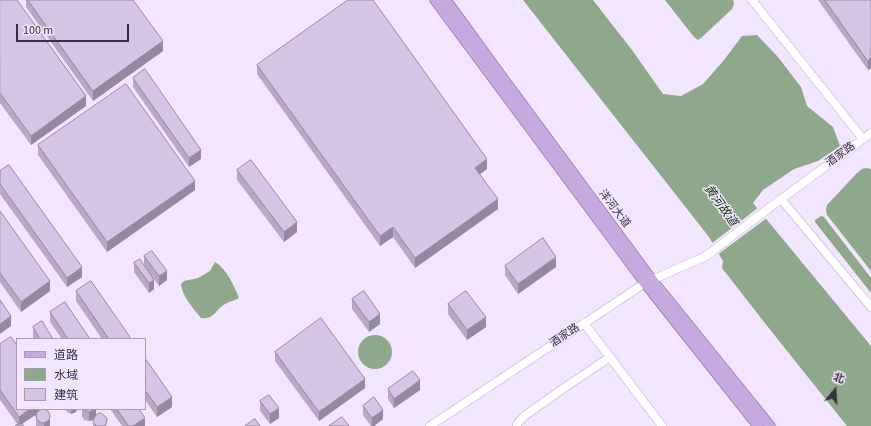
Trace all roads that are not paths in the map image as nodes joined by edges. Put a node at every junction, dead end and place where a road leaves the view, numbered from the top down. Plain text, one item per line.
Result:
1 (435, 0) edge
2 (446, 0) edge
3 (752, 0) edge
4 (871, 133) edge
5 (863, 139) junction
6 (781, 199) junction
7 (648, 281) junction
8 (871, 307) edge
9 (584, 323) junction
10 (610, 358) junction
11 (430, 426) edge
12 (517, 426) edge
13 (662, 426) edge
14 (758, 426) edge
15 (770, 426) edge

1 - 7 main road, 洋河大道
2 - 7 main road, 洋河大道
3 - 5 street
4 - 5 street, 酒家路
5 - 6 street, 酒家路
6 - 7 street, 酒家路
6 - 8 street
7 - 9 street, 酒家路
7 - 14 main road, 洋河大道
7 - 15 main road, 洋河大道
9 - 10 street
9 - 11 street, 酒家路
10 - 12 street
10 - 13 street

